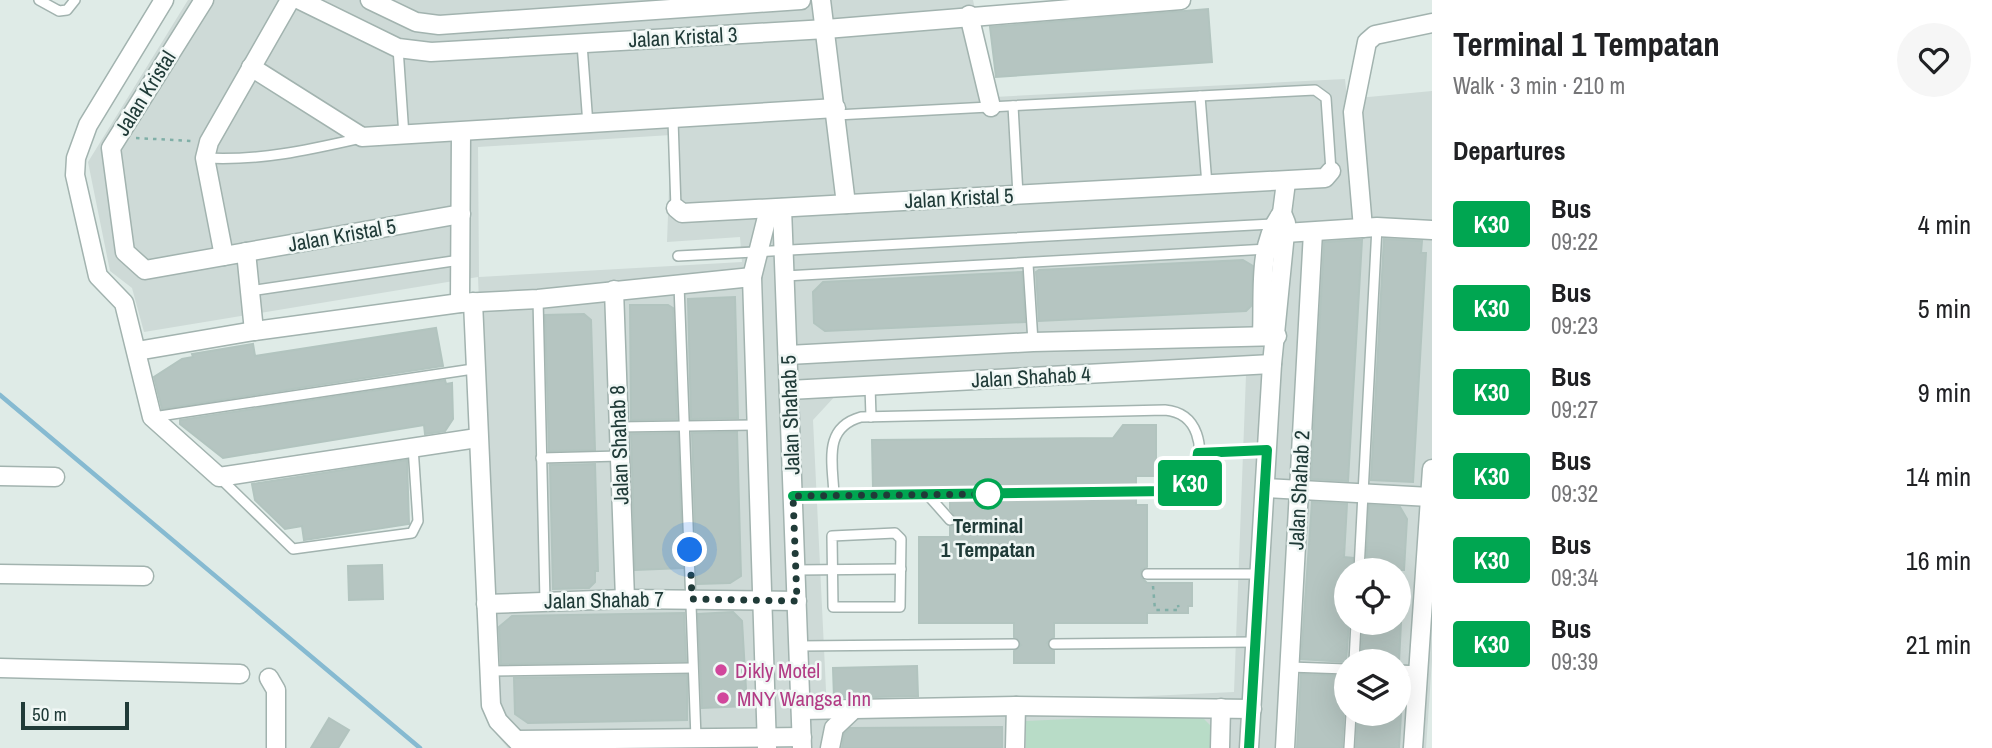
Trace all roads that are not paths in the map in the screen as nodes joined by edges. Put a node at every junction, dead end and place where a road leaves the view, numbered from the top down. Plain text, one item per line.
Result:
1 (39, 0) edge
2 (75, 0) edge
3 (164, 0) edge
4 (204, 0) edge
5 (290, 0) edge
6 (300, 0) edge
7 (370, 0) edge
8 (801, 0) edge
9 (821, 0) edge
10 (1181, 0) edge
11 (604, 8) edge
12 (969, 15) junction
13 (416, 22) junction
14 (1432, 23) edge
15 (826, 29) junction
16 (582, 44) junction
17 (403, 50) junction
18 (251, 67) junction
19 (1200, 96) junction
20 (1013, 106) junction
21 (991, 107) junction
22 (836, 112) junction
23 (673, 120) junction
24 (88, 125) junction
25 (588, 125) junction
26 (460, 133) junction
27 (404, 136) junction
28 (362, 137) junction
29 (114, 142) junction
30 (207, 150) junction
31 (1331, 171) joint
32 (1286, 182) junction
33 (1208, 186) junction
34 (1018, 195) junction
35 (846, 204) junction
36 (676, 208) joint
37 (775, 209) junction
38 (461, 214) junction
39 (1370, 228) junction
40 (1432, 230) edge
41 (1279, 232) junction
42 (1312, 232) junction
43 (784, 250) junction
44 (246, 252) junction
45 (758, 252) junction
46 (224, 256) junction
47 (678, 256) dead end
48 (460, 260) junction
49 (1028, 264) junction
50 (785, 276) junction
51 (752, 277) junction
52 (679, 285) junction
53 (614, 290) junction
54 (250, 291) junction
55 (538, 299) junction
56 (466, 302) junction
57 (254, 331) junction
58 (1269, 335) junction
59 (1033, 342) junction
60 (137, 351) junction
61 (788, 355) junction
62 (1272, 364) junction
63 (473, 369) junction
64 (870, 386) junction
65 (789, 390) junction
66 (152, 417) junction
67 (871, 417) junction
68 (754, 425) junction
69 (684, 426) junction
70 (618, 427) junction
71 (477, 438) junction
72 (413, 447) junction
73 (1267, 450) junction
74 (1198, 453) junction
75 (620, 456) junction
76 (541, 458) junction
77 (1432, 469) edge
78 (0, 476) edge
79 (55, 477) dead end
80 (219, 477) junction
81 (1265, 488) junction
82 (1299, 490) junction
83 (1136, 491) dead end
84 (1114, 492) dead end
85 (927, 494) junction
86 (1363, 494) junction
87 (793, 496) junction
88 (834, 496) junction
89 (1430, 497) edge
90 (950, 520) dead end
91 (1360, 558) edge
92 (901, 569) junction
93 (795, 570) junction
94 (831, 570) junction
95 (0, 574) edge
96 (1260, 574) junction
97 (1147, 575) dead end
98 (144, 576) dead end
99 (625, 599) junction
100 (692, 599) junction
101 (545, 601) junction
102 (797, 601) junction
103 (763, 602) junction
104 (486, 604) junction
105 (1255, 642) junction
106 (1014, 644) dead end
107 (1054, 644) dead end
108 (798, 646) junction
109 (1290, 667) junction
110 (0, 668) edge
111 (692, 668) junction
112 (1334, 668) edge
113 (489, 671) junction
114 (1411, 671) edge
115 (1420, 671) junction
116 (240, 674) dead end
117 (269, 678) dead end
118 (1016, 706) junction
119 (1221, 708) junction
120 (854, 709) junction
121 (1252, 709) junction
122 (801, 710) junction
123 (1350, 726) edge
124 (696, 738) junction
125 (767, 742) edge
126 (802, 742) edge
127 (521, 744) edge
128 (276, 748) edge
129 (830, 748) edge
130 (1015, 748) edge
131 (1220, 748) edge
132 (1249, 748) edge
133 (1285, 748) edge
134 (1349, 748) edge
135 (1413, 748) edge

1 - 2 lane
3 - 24 street, Jalan Kristal
4 - 29 street, Jalan Kristal
5 - 18 street
6 - 17 street
7 - 13 street
8 - 11 street
9 - 15 street
10 - 12 street, Jalan Kristal 3
11 - 13 street
12 - 15 street, Jalan Kristal 3
12 - 21 street
13 - 17 street
14 - 39 street
15 - 16 street, Jalan Kristal 3
15 - 22 street
16 - 17 street, Jalan Kristal 3
16 - 25 lane
17 - 27 lane
18 - 28 street
18 - 30 street
19 - 20 lane
19 - 31 lane
19 - 33 lane
20 - 21 lane
20 - 34 lane
21 - 22 lane
22 - 23 street
22 - 35 street
23 - 25 street
23 - 36 lane, Jalan Kristal 5
24 - 29 street
24 - 60 street, Jalan Kristal
25 - 26 street
26 - 27 street
26 - 38 street
27 - 28 street
28 - 30 lane
29 - 46 street, Jalan Kristal
30 - 46 street
31 - 32 street, Jalan Kristal 5
32 - 33 street, Jalan Kristal 5
32 - 41 street
33 - 34 street, Jalan Kristal 5
34 - 35 street, Jalan Kristal 5
35 - 37 street, Jalan Kristal 5
36 - 37 street, Jalan Kristal 5
37 - 43 street, Jalan Shahab 5
37 - 45 street
38 - 44 street, Jalan Kristal 5
38 - 48 street
39 - 40 street
39 - 42 street
39 - 86 lane
41 - 42 street
41 - 43 lane
41 - 49 lane
41 - 58 street
42 - 82 street, Jalan Shahab 2
43 - 45 lane
43 - 50 street, Jalan Shahab 5
44 - 46 street, Jalan Kristal 5
44 - 54 street
45 - 47 lane
45 - 51 street
48 - 54 lane
48 - 56 street
49 - 50 lane
49 - 59 lane
50 - 61 street, Jalan Shahab 5
51 - 52 street
51 - 68 street
52 - 53 street
52 - 69 lane
53 - 55 street
53 - 70 street, Jalan Shahab 8
54 - 57 street
55 - 56 street
55 - 76 lane
56 - 57 street
56 - 63 street
57 - 60 street
58 - 59 street
58 - 62 street
59 - 61 street
60 - 66 street
61 - 65 street, Jalan Shahab 5
62 - 64 street, Jalan Shahab 4
62 - 73 street
63 - 66 lane
63 - 71 street
64 - 65 street, Jalan Shahab 4
64 - 67 lane
65 - 87 street, Jalan Shahab 5
66 - 80 street
67 - 74 lane
67 - 88 lane
68 - 69 lane
68 - 103 street
69 - 70 lane
69 - 100 lane
70 - 75 street, Jalan Shahab 8
71 - 72 street
71 - 104 street
72 - 80 street
72 - 80 lane
73 - 74 lane
73 - 81 street
74 - 83 lane
75 - 76 lane
75 - 99 street, Jalan Shahab 8
76 - 101 lane
77 - 89 street
78 - 79 street
81 - 82 street
81 - 96 street
82 - 86 street
82 - 109 street, Jalan Shahab 2
84 - 85 lane
85 - 88 lane
85 - 90 lane
86 - 89 street
86 - 91 lane
87 - 88 lane
87 - 93 street, Jalan Shahab 5
89 - 115 street
92 - 94 lane
92 - 94 lane
92 - 94 lane
93 - 94 lane
93 - 102 street, Jalan Shahab 5
95 - 98 street
96 - 97 lane
96 - 105 street
99 - 100 street, Jalan Shahab 7
99 - 101 street, Jalan Shahab 7
100 - 103 street, Jalan Shahab 7
100 - 111 lane
101 - 104 street, Jalan Shahab 7
102 - 103 street, Jalan Shahab 7
102 - 108 street, Jalan Shahab 5
103 - 125 street
104 - 113 street
105 - 107 lane
105 - 121 street
106 - 108 lane
108 - 122 street, Jalan Shahab 5
109 - 112 lane
109 - 133 street, Jalan Shahab 2
110 - 116 street
111 - 113 lane
111 - 124 lane
113 - 127 street
114 - 115 lane
115 - 135 street
117 - 128 street
118 - 119 street
118 - 120 street
118 - 130 street
119 - 121 street
119 - 131 street
120 - 122 street
120 - 129 street
121 - 132 street
122 - 126 street, Jalan Shahab 5
123 - 134 lane
124 - 125 street
124 - 127 street
125 - 126 street

